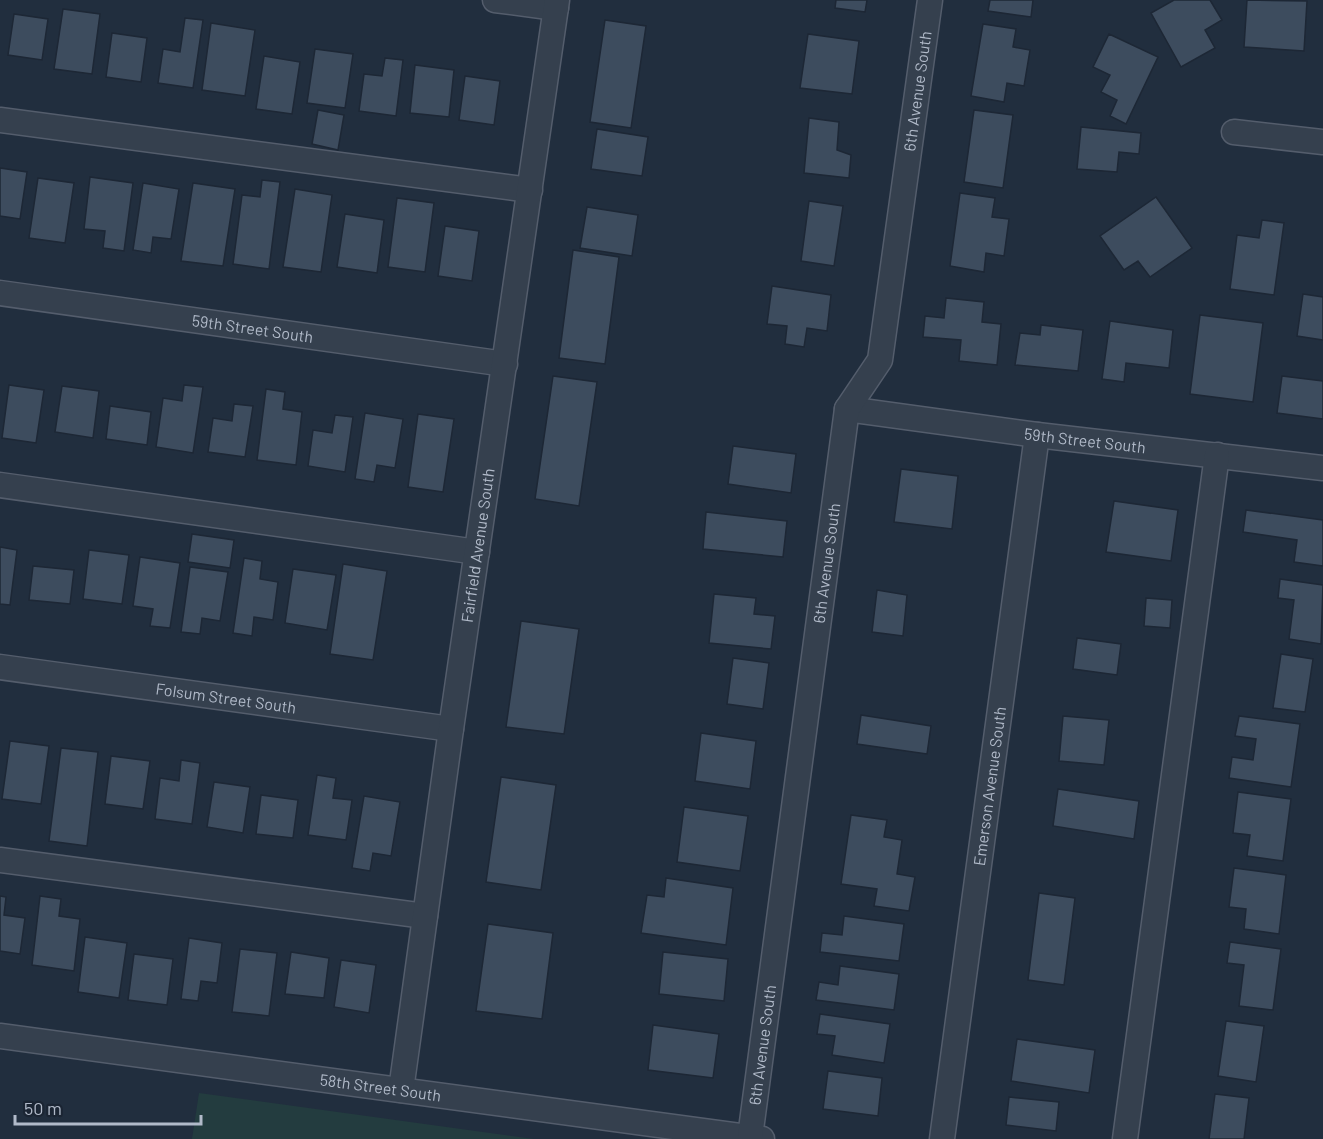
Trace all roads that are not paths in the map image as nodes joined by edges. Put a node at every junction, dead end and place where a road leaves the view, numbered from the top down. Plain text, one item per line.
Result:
1 (495, 0) edge
2 (930, 0) edge
3 (556, 4) edge
4 (0, 120) edge
5 (1234, 132) dead end
6 (1323, 142) edge
7 (530, 190) junction
8 (0, 293) edge
9 (505, 364) junction
10 (847, 409) junction
11 (1037, 435) junction
12 (1217, 455) junction
13 (1323, 468) edge
14 (0, 485) edge
15 (477, 552) junction
16 (0, 668) edge
17 (451, 729) junction
18 (0, 860) edge
19 (425, 916) junction
20 (0, 1036) edge
21 (401, 1090) junction
22 (756, 1138) edge
23 (942, 1139) edge
24 (1125, 1139) edge

1 - 3 street
2 - 10 street, 6th Avenue South
3 - 7 street, Fairfield Avenue South
4 - 7 street
5 - 6 street
7 - 9 street, Fairfield Avenue South
8 - 9 street, 59th Street South
9 - 15 street, Fairfield Avenue South
10 - 11 street, 59th Street South
10 - 22 street, 6th Avenue South
11 - 12 street, 59th Street South
11 - 23 street, Emerson Avenue South
12 - 13 street, 59th Street South
12 - 24 street
14 - 15 street
15 - 17 street, Fairfield Avenue South
16 - 17 street, Folsum Street South
17 - 19 street, Fairfield Avenue South
18 - 19 street
19 - 21 street, Fairfield Avenue South
20 - 21 street, 58th Street South
21 - 22 street, 58th Street South

